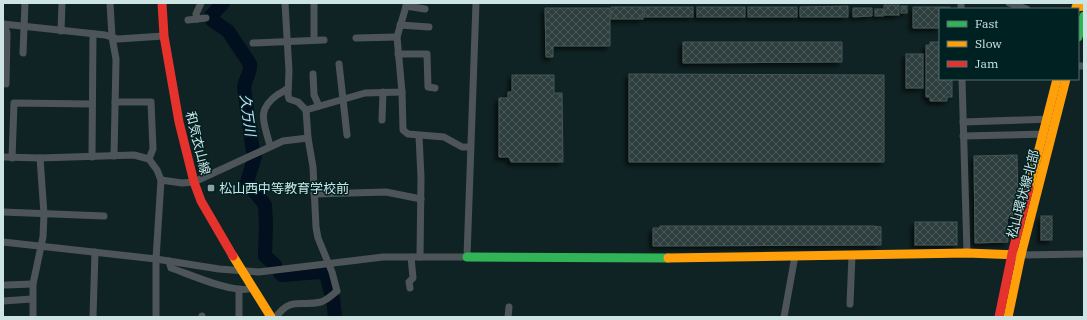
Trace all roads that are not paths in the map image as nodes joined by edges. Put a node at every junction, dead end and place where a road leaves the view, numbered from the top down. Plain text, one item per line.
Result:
1 (25, 3) edge
2 (62, 3) edge
3 (110, 3) edge
4 (162, 3) edge
5 (201, 3) edge
6 (285, 3) edge
7 (314, 3) edge
8 (476, 3) edge
9 (1009, 3) edge
10 (406, 4) edge
11 (1017, 4) edge
12 (425, 9) dead end
13 (1084, 16) edge
14 (206, 18) dead end
15 (197, 19) junction
16 (188, 20) dead end
17 (3, 24) edge
18 (400, 25) junction
19 (429, 26) dead end
20 (24, 27) junction
21 (61, 31) junction
22 (93, 34) junction
23 (1079, 34) edge
24 (112, 36) junction
25 (164, 36) junction
26 (356, 38) dead end
27 (397, 38) junction
28 (314, 39) junction
29 (324, 40) dead end
30 (287, 41) junction
31 (253, 43) dead end
32 (23, 53) dead end
33 (398, 54) junction
34 (339, 64) dead end
35 (313, 74) dead end
36 (5, 80) edge
37 (962, 80) edge
38 (1057, 80) edge
39 (1066, 80) edge
40 (288, 88) junction
41 (435, 88) dead end
42 (383, 92) junction
43 (402, 92) junction
44 (342, 99) junction
45 (115, 102) junction
46 (92, 104) junction
47 (319, 106) junction
48 (306, 110) junction
49 (1051, 119) junction
50 (382, 120) dead end
51 (963, 122) junction
52 (1043, 134) junction
53 (1052, 134) junction
54 (348, 135) dead end
55 (420, 136) junction
56 (963, 136) junction
57 (308, 138) junction
58 (270, 146) junction
59 (470, 147) junction
60 (114, 156) junction
61 (3, 157) edge
62 (92, 157) junction
63 (12, 158) junction
64 (40, 158) junction
65 (149, 159) junction
66 (161, 180) junction
67 (194, 182) junction
68 (314, 194) junction
69 (421, 199) junction
70 (3, 212) edge
71 (44, 214) junction
72 (104, 216) dead end
73 (3, 242) edge
74 (42, 246) junction
75 (95, 252) junction
76 (967, 254) junction
77 (1084, 254) edge
78 (852, 255) junction
79 (1016, 255) junction
80 (795, 256) junction
81 (411, 257) junction
82 (420, 257) junction
83 (467, 257) junction
84 (156, 259) junction
85 (169, 261) junction
86 (329, 264) junction
87 (241, 270) junction
88 (34, 284) junction
89 (6, 285) dead end
90 (252, 288) junction
91 (410, 288) dead end
92 (238, 290) junction
93 (32, 299) junction
94 (3, 301) edge
95 (850, 304) dead end
96 (509, 307) dead end
97 (34, 317) edge
98 (93, 317) edge
99 (156, 317) edge
100 (238, 317) edge
101 (271, 317) edge
102 (276, 317) edge
103 (508, 317) edge
104 (784, 317) edge
105 (999, 317) edge
106 (1008, 317) edge

1 - 20 street
2 - 21 street
3 - 24 street
4 - 25 street, 和気衣山線
5 - 15 street
6 - 30 street
7 - 28 street
8 - 59 street
9 - 11 street
10 - 12 street
10 - 18 street
13 - 23 street
14 - 15 street
15 - 16 street
17 - 20 street
17 - 36 street
18 - 19 street
18 - 27 street
20 - 21 street
20 - 32 street
21 - 22 street
22 - 24 street
22 - 46 street
24 - 25 street
24 - 45 street
25 - 67 street, 和気衣山線
26 - 27 street
27 - 33 street
28 - 29 street
28 - 30 street
30 - 31 street
30 - 40 street
33 - 41 street
33 - 43 street
34 - 44 street
35 - 47 street
37 - 51 street
38 - 49 street, 松山環状線北部
39 - 49 street, 松山環状線北部
40 - 48 street
40 - 58 street
42 - 43 street
42 - 44 street
42 - 50 street
43 - 55 street
44 - 47 street
44 - 54 street
45 - 60 street
45 - 65 street
46 - 62 street
46 - 63 street
47 - 48 street
48 - 57 street
49 - 51 street
49 - 52 street, 松山環状線北部
49 - 53 street, 松山環状線北部
51 - 56 street
52 - 53 street
52 - 56 street
52 - 79 street, 松山環状線北部
53 - 79 street, 松山環状線北部
55 - 59 street
55 - 69 street
56 - 76 street
57 - 58 street
57 - 68 street
58 - 67 street
59 - 83 street
60 - 62 street
60 - 65 street
61 - 63 street
62 - 64 street
63 - 64 street
64 - 71 street
65 - 66 street
66 - 67 street
66 - 84 street
67 - 87 street, 和気衣山線
68 - 69 street
68 - 86 street
69 - 82 street
70 - 71 street
71 - 72 street
71 - 74 street
73 - 74 street
74 - 75 street
74 - 88 street
75 - 84 street
75 - 98 street
76 - 78 street
76 - 79 street
77 - 79 street
78 - 80 street
78 - 95 street
79 - 105 street, 松山環状線北部
79 - 106 street, 松山環状線北部
80 - 83 street
80 - 104 street
81 - 82 street
81 - 86 street
81 - 91 street
82 - 83 street
84 - 85 street
84 - 99 street
85 - 87 street
85 - 92 street
86 - 87 street
86 - 102 street
87 - 90 street, 和気衣山線
88 - 89 street
88 - 93 street
90 - 92 street
90 - 101 street, 和気衣山線
92 - 100 street
93 - 94 street
93 - 97 street
96 - 103 street

